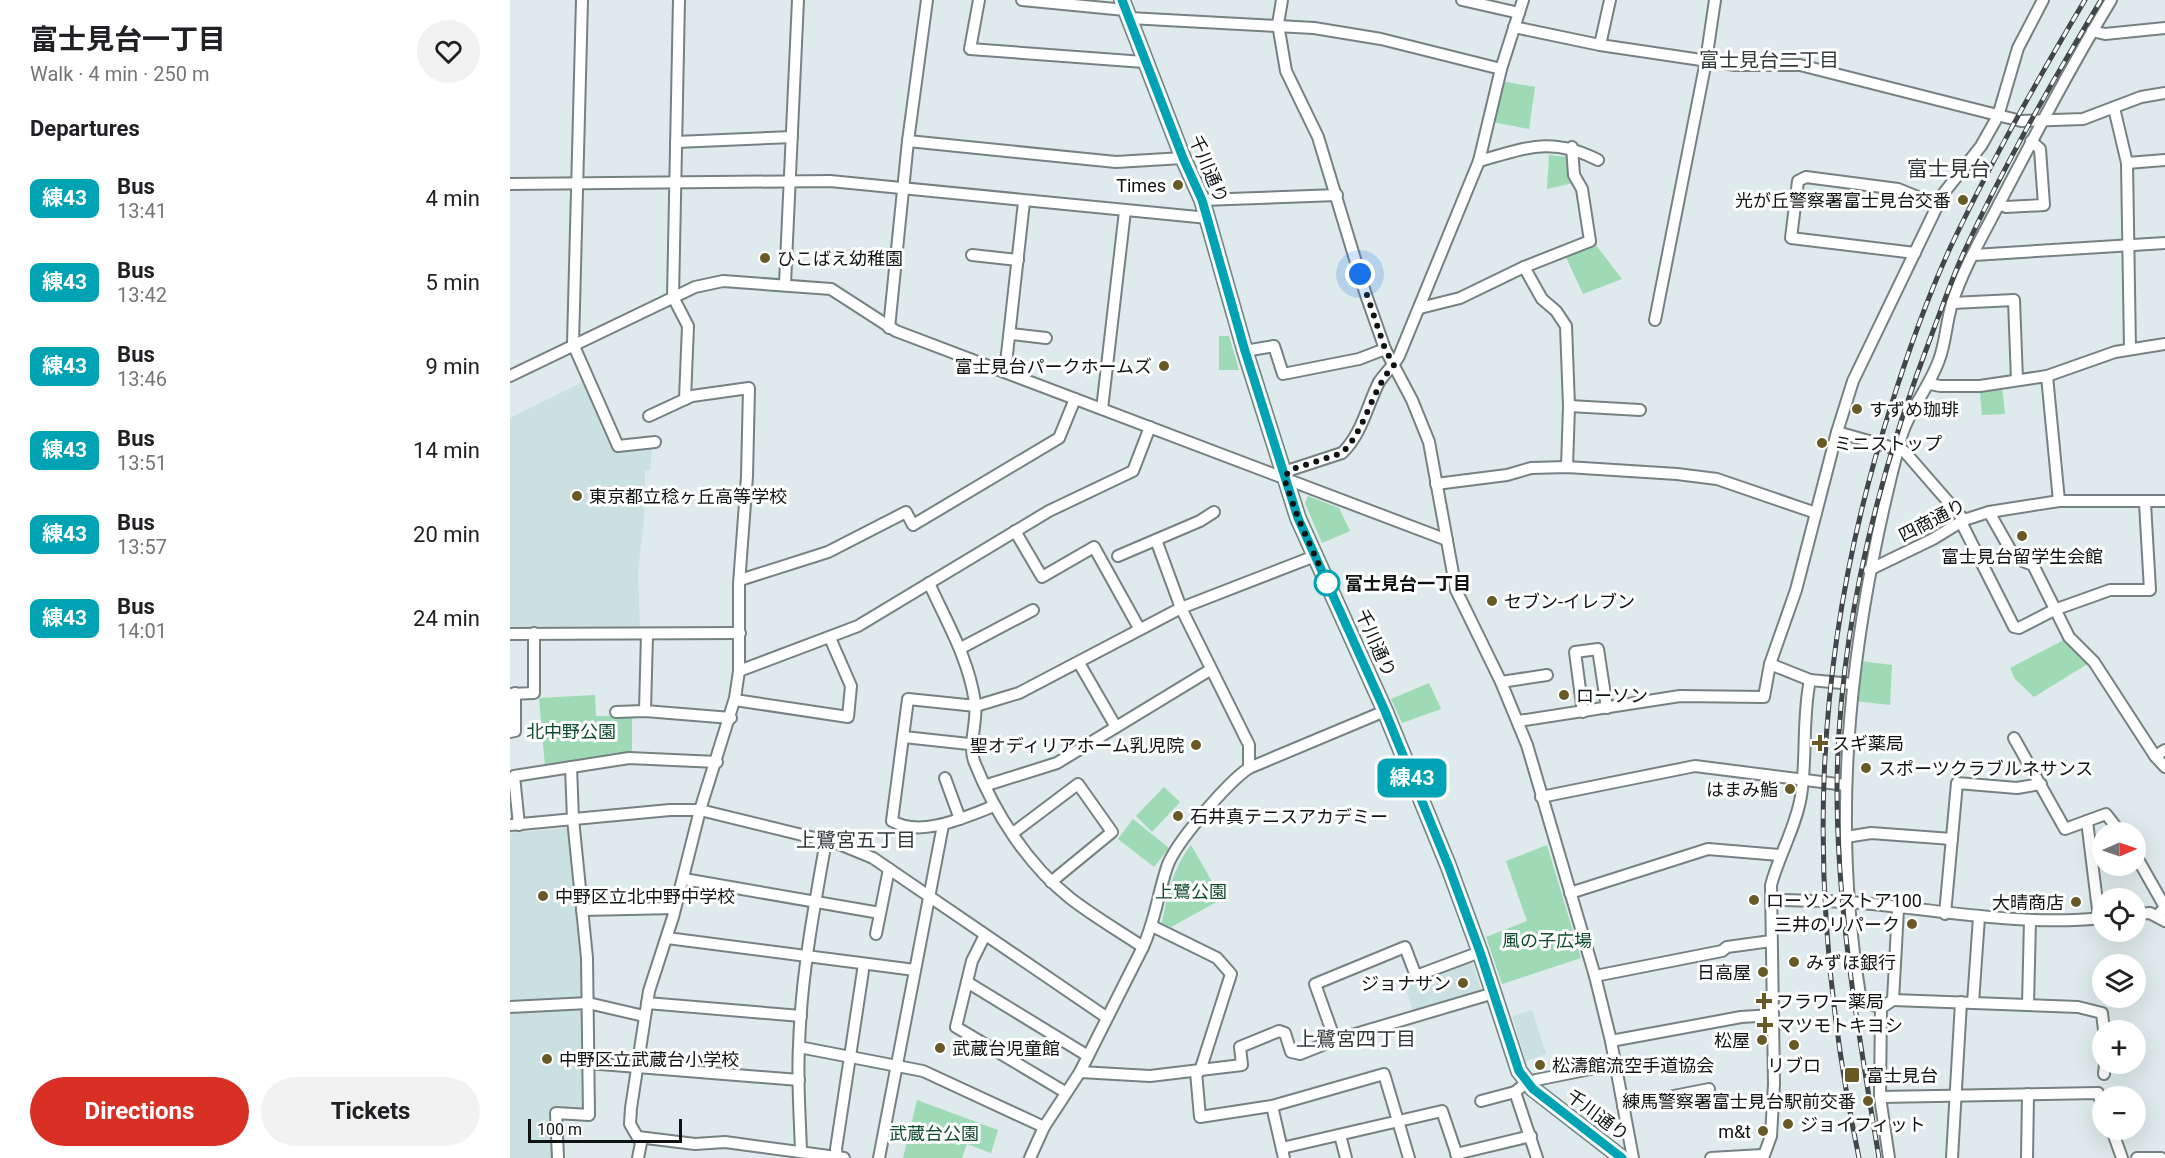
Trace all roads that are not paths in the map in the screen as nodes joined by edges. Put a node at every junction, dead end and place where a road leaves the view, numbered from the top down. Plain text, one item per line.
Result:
1 (582, 0) edge
2 (679, 0) edge
3 (798, 0) edge
4 (927, 0) edge
5 (979, 0) edge
6 (1022, 0) edge
7 (1282, 0) edge
8 (1462, 0) edge
9 (1523, 0) edge
10 (1610, 0) edge
11 (1716, 0) edge
12 (2043, 0) edge
13 (2111, 0) edge
14 (1125, 10) edge
15 (1519, 13) junction
16 (1278, 24) junction
17 (1514, 27) junction
18 (2165, 28) edge
19 (2092, 31) junction
20 (1600, 45) junction
21 (1707, 61) junction
22 (1144, 62) junction
23 (1501, 69) junction
24 (2165, 93) edge
25 (2114, 108) junction
26 (1998, 116) junction
27 (2042, 120) junction
28 (792, 138) junction
29 (908, 141) junction
30 (2031, 141) junction
31 (676, 142) junction
32 (1572, 147) junction
33 (1183, 158) junction
34 (1598, 160) dead end
35 (2165, 160) edge
36 (1479, 161) junction
37 (2127, 163) junction
38 (790, 181) junction
39 (675, 183) junction
40 (510, 184) edge
41 (578, 184) junction
42 (905, 188) junction
43 (1337, 195) junction
44 (1202, 200) junction
45 (1024, 202) junction
46 (1999, 204) junction
47 (1937, 205) junction
48 (1125, 211) junction
49 (1208, 218) junction
50 (2165, 243) edge
51 (2126, 246) junction
52 (1915, 253) junction
53 (972, 255) dead end
54 (1974, 255) junction
55 (1018, 260) junction
56 (1524, 267) junction
57 (785, 284) junction
58 (673, 297) junction
59 (1952, 303) junction
60 (1420, 308) junction
61 (1655, 320) dead end
62 (890, 328) junction
63 (1011, 334) junction
64 (1046, 338) dead end
65 (573, 344) junction
66 (2165, 344) edge
67 (1385, 349) junction
68 (2130, 349) junction
69 (1245, 351) junction
70 (1394, 365) junction
71 (1005, 372) junction
72 (510, 375) edge
73 (2047, 376) junction
74 (2017, 380) junction
75 (1930, 384) junction
76 (685, 399) junction
77 (1075, 399) junction
78 (1569, 406) junction
79 (1102, 409) junction
80 (1640, 410) dead end
81 (649, 416) dead end
82 (1150, 427) junction
83 (1837, 432) junction
84 (655, 442) dead end
85 (1899, 448) junction
86 (1567, 467) junction
87 (1284, 478) junction
88 (1436, 484) junction
89 (2059, 501) junction
90 (2165, 501) edge
91 (2145, 503) junction
92 (1214, 512) dead end
93 (1989, 512) junction
94 (1816, 513) junction
95 (1963, 521) junction
96 (1015, 531) junction
97 (1156, 540) junction
98 (1447, 540) junction
99 (1118, 556) dead end
100 (1315, 556) junction
101 (1869, 570) junction
102 (740, 580) junction
103 (929, 583) junction
104 (1181, 608) junction
105 (1033, 610) dead end
106 (2054, 610) junction
107 (1139, 628) junction
108 (534, 633) junction
109 (740, 633) junction
110 (510, 634) edge
111 (647, 634) junction
112 (830, 638) junction
113 (961, 648) junction
114 (1078, 663) junction
115 (1770, 664) junction
116 (1210, 670) junction
117 (739, 671) junction
118 (1547, 675) dead end
119 (1810, 680) junction
120 (1501, 682) junction
121 (1852, 684) junction
122 (512, 694) edge
123 (735, 700) junction
124 (976, 706) junction
125 (1607, 708) junction
126 (645, 711) junction
127 (1385, 711) junction
128 (616, 712) dead end
129 (1583, 712) junction
130 (731, 718) junction
131 (1519, 721) junction
132 (1116, 728) junction
133 (510, 732) edge
134 (904, 737) junction
135 (2014, 738) dead end
136 (975, 741) junction
137 (2165, 750) edge
138 (2155, 756) junction
139 (717, 762) junction
140 (571, 766) junction
141 (2165, 767) edge
142 (1249, 768) junction
143 (945, 778) dead end
144 (1803, 779) junction
145 (2041, 784) junction
146 (987, 785) junction
147 (1845, 785) junction
148 (1542, 797) junction
149 (994, 806) junction
150 (700, 810) junction
151 (573, 819) junction
152 (960, 819) junction
153 (2087, 821) junction
154 (2112, 822) edge
155 (515, 825) edge
156 (943, 825) junction
157 (1013, 833) junction
158 (1846, 837) junction
159 (1952, 839) junction
160 (826, 841) junction
161 (1779, 855) junction
162 (889, 869) junction
163 (2146, 874) edge
164 (684, 879) junction
165 (1051, 882) junction
166 (2097, 888) edge
167 (1570, 893) junction
168 (930, 897) junction
169 (1771, 900) junction
170 (815, 901) junction
171 (1849, 902) junction
172 (2165, 907) edge
173 (675, 908) junction
174 (1898, 909) junction
175 (582, 910) junction
176 (880, 913) junction
177 (2146, 913) edge
178 (1945, 914) junction
179 (1978, 917) junction
180 (2092, 918) edge
181 (2161, 919) edge
182 (2030, 920) junction
183 (1152, 926) junction
184 (876, 934) dead end
185 (985, 935) junction
186 (667, 938) junction
187 (1771, 941) junction
188 (1143, 947) junction
189 (1480, 952) junction
190 (808, 956) junction
191 (864, 964) junction
192 (915, 970) junction
193 (1595, 976) junction
194 (967, 982) junction
195 (1494, 993) junction
196 (1893, 1000) junction
197 (1961, 1002) junction
198 (588, 1003) junction
199 (647, 1003) junction
200 (1973, 1003) junction
201 (2028, 1005) junction
202 (510, 1007) edge
203 (1881, 1008) junction
204 (1773, 1014) junction
205 (644, 1016) junction
206 (801, 1016) junction
207 (1106, 1017) junction
208 (2103, 1020) edge
209 (1335, 1040) junction
210 (1611, 1041) junction
211 (799, 1047) junction
212 (850, 1056) junction
213 (1088, 1056) junction
214 (588, 1063) junction
215 (1615, 1064) junction
216 (637, 1065) junction
217 (898, 1065) junction
218 (1198, 1071) junction
219 (1080, 1072) junction
220 (800, 1080) junction
221 (1520, 1088) junction
222 (1709, 1089) dead end
223 (1065, 1092) junction
224 (2092, 1093) edge
225 (2028, 1094) junction
226 (1880, 1097) junction
227 (1956, 1097) junction
228 (1481, 1101) dead end
229 (1272, 1106) junction
230 (1623, 1106) junction
231 (1398, 1120) junction
232 (1044, 1127) junction
233 (1340, 1135) junction
234 (1531, 1136) junction
235 (638, 1137) junction
236 (2116, 1140) edge
237 (801, 1152) junction
238 (1283, 1153) edge
239 (1457, 1156) edge
240 (1762, 1156) edge
241 (558, 1158) edge
242 (638, 1158) edge
243 (840, 1158) edge
244 (879, 1158) edge
245 (1030, 1158) edge
246 (1346, 1158) edge
247 (1408, 1158) edge
248 (1538, 1158) edge
249 (1622, 1158) edge
250 (1632, 1158) edge
251 (1711, 1158) edge
252 (1889, 1158) edge
253 (1952, 1158) edge
254 (2027, 1158) edge
255 (2122, 1158) edge
256 (2137, 1158) edge
257 (2161, 1158) edge

1 - 41 street
2 - 31 street
3 - 28 street
4 - 29 street
5 - 22 street
6 - 14 street
7 - 16 street
8 - 15 street
9 - 15 street
10 - 20 street
11 - 21 street
12 - 26 street
13 - 19 street
14 - 16 street
14 - 22 main road, 千川通り
15 - 17 street
16 - 23 street
16 - 43 street
17 - 20 street
17 - 23 street
18 - 19 street
19 - 27 street
20 - 21 street
21 - 26 street
21 - 61 street
22 - 33 main road, 千川通り
23 - 36 street
24 - 25 street
25 - 27 street
25 - 37 street
26 - 27 street
26 - 47 street
27 - 30 street
28 - 31 street
28 - 38 street
29 - 33 street
29 - 42 street
30 - 46 street
30 - 46 street
31 - 39 street
32 - 34 street
32 - 36 street
32 - 56 street
33 - 44 main road, 千川通り
35 - 37 street
36 - 60 street
37 - 51 street
38 - 39 street
38 - 42 street
38 - 57 street
39 - 41 street
39 - 58 street
40 - 41 street
41 - 65 street
42 - 45 street
42 - 62 street
43 - 44 street
43 - 67 street
44 - 49 main road, 千川通り
45 - 48 street
45 - 55 street
46 - 54 street
47 - 52 street
47 - 52 street
48 - 49 street
48 - 79 street
49 - 69 main road, 千川通り
50 - 51 street
51 - 54 street
51 - 68 street
52 - 83 street
53 - 55 street
54 - 59 street
55 - 63 street
56 - 60 street
56 - 78 street
57 - 58 street
57 - 62 street
58 - 65 street
58 - 76 street
59 - 74 street
59 - 75 street
60 - 70 street
62 - 71 street
63 - 64 street
63 - 71 street
65 - 72 street
65 - 84 street
66 - 68 street
67 - 69 street
67 - 70 street
68 - 73 street
69 - 87 main road, 千川通り
70 - 87 street
70 - 88 street
71 - 77 street
73 - 74 street
73 - 89 street
74 - 75 street
75 - 85 street
76 - 81 street
76 - 102 street
77 - 79 street
77 - 102 street
78 - 80 street
78 - 86 street
79 - 82 street
82 - 87 street
82 - 96 street
83 - 85 street
83 - 94 street
85 - 95 street
85 - 101 street
86 - 88 street
86 - 94 street
87 - 98 street
87 - 100 main road, 千川通り
88 - 98 street
89 - 91 street, 四商通り
89 - 93 street, 四商通り
90 - 91 street, 四商通り
91 - 106 street
92 - 97 street
93 - 95 street, 四商通り
93 - 106 street
94 - 115 street
95 - 101 street, 四商通り
95 - 106 street
96 - 103 street
96 - 107 street
97 - 99 street
97 - 104 street
98 - 120 street
100 - 104 street
100 - 127 main road, 千川通り
101 - 121 street
102 - 109 street
103 - 112 street
103 - 113 street
104 - 107 street
104 - 116 street
105 - 113 street
106 - 138 street
107 - 114 street
108 - 110 street
108 - 111 street
108 - 122 street
109 - 111 street
109 - 117 street
111 - 126 street
112 - 117 street
112 - 123 street
113 - 124 street
114 - 124 street
114 - 132 street
115 - 119 street
115 - 125 street
116 - 132 street
116 - 142 street
117 - 123 street
118 - 120 street
119 - 121 street
119 - 144 street
120 - 131 street
121 - 147 street
122 - 133 street
123 - 130 street
124 - 134 street
124 - 136 street
125 - 129 street
125 - 129 street
126 - 128 street
126 - 130 street
127 - 142 street
127 - 189 main road, 千川通り
129 - 131 street
130 - 139 street
131 - 148 street
132 - 146 street
134 - 136 street
134 - 156 street
135 - 145 street
136 - 146 street
137 - 138 street
138 - 141 street
139 - 140 street
139 - 150 street
140 - 151 street
140 - 155 street
142 - 183 street
143 - 152 street
144 - 147 street
144 - 148 street
144 - 161 street
145 - 153 street
145 - 159 street
146 - 149 street
147 - 158 street
148 - 167 street
149 - 152 street
149 - 157 street
150 - 151 street
150 - 160 street
150 - 164 street
151 - 155 street
151 - 175 street
152 - 156 street
153 - 154 street
153 - 166 street
156 - 168 street
157 - 165 street
157 - 165 street
158 - 159 street
158 - 171 street
159 - 178 street
160 - 162 street
160 - 170 street
161 - 167 street
161 - 169 street
162 - 168 street
162 - 176 street
163 - 172 street
164 - 170 street
164 - 173 street
165 - 188 street
167 - 193 street
168 - 185 street
168 - 192 street
169 - 171 street
169 - 187 street
170 - 176 street
170 - 190 street
171 - 174 street
171 - 203 street
172 - 181 street
173 - 175 street
173 - 186 street
174 - 178 street
174 - 196 street
175 - 198 street
176 - 184 street
177 - 181 street
178 - 179 street
179 - 182 street
179 - 200 street
180 - 182 street
182 - 201 street
183 - 188 street
183 - 218 street
185 - 194 street
185 - 207 street
186 - 190 street
186 - 199 street
187 - 193 street
187 - 204 street
188 - 207 street
189 - 195 main road, 千川通り
189 - 209 street
190 - 191 street
190 - 206 street
191 - 192 street
191 - 212 street
192 - 217 street
193 - 210 street
194 - 213 street
194 - 223 street
195 - 209 street
195 - 221 main road, 千川通り
196 - 197 street
196 - 203 street
197 - 200 street
197 - 227 street
198 - 202 street
198 - 205 street
198 - 214 street
199 - 205 street
199 - 206 street
200 - 201 street
201 - 208 street
203 - 226 street
204 - 210 street
204 - 240 street
205 - 216 street
206 - 211 street
207 - 213 street
209 - 218 street
210 - 215 street
211 - 212 street
211 - 220 street
212 - 217 street
212 - 243 street
213 - 219 street
214 - 216 street
214 - 241 street
215 - 221 street
215 - 230 street
216 - 220 street
216 - 235 street
217 - 232 street
217 - 244 street
218 - 219 street
218 - 229 street
219 - 223 street
220 - 237 street
221 - 228 street
221 - 234 street
221 - 249 main road, 千川通り
222 - 230 street
223 - 232 street
224 - 225 street
225 - 227 street
225 - 254 street
226 - 227 street
226 - 252 street
227 - 253 street
229 - 231 street
229 - 238 street
230 - 250 street
231 - 233 street
231 - 239 street
231 - 247 street
232 - 245 street
233 - 238 street
233 - 246 street
234 - 239 street
234 - 248 street
235 - 237 street
235 - 242 street
236 - 255 street
237 - 243 street
240 - 251 street
256 - 257 street

